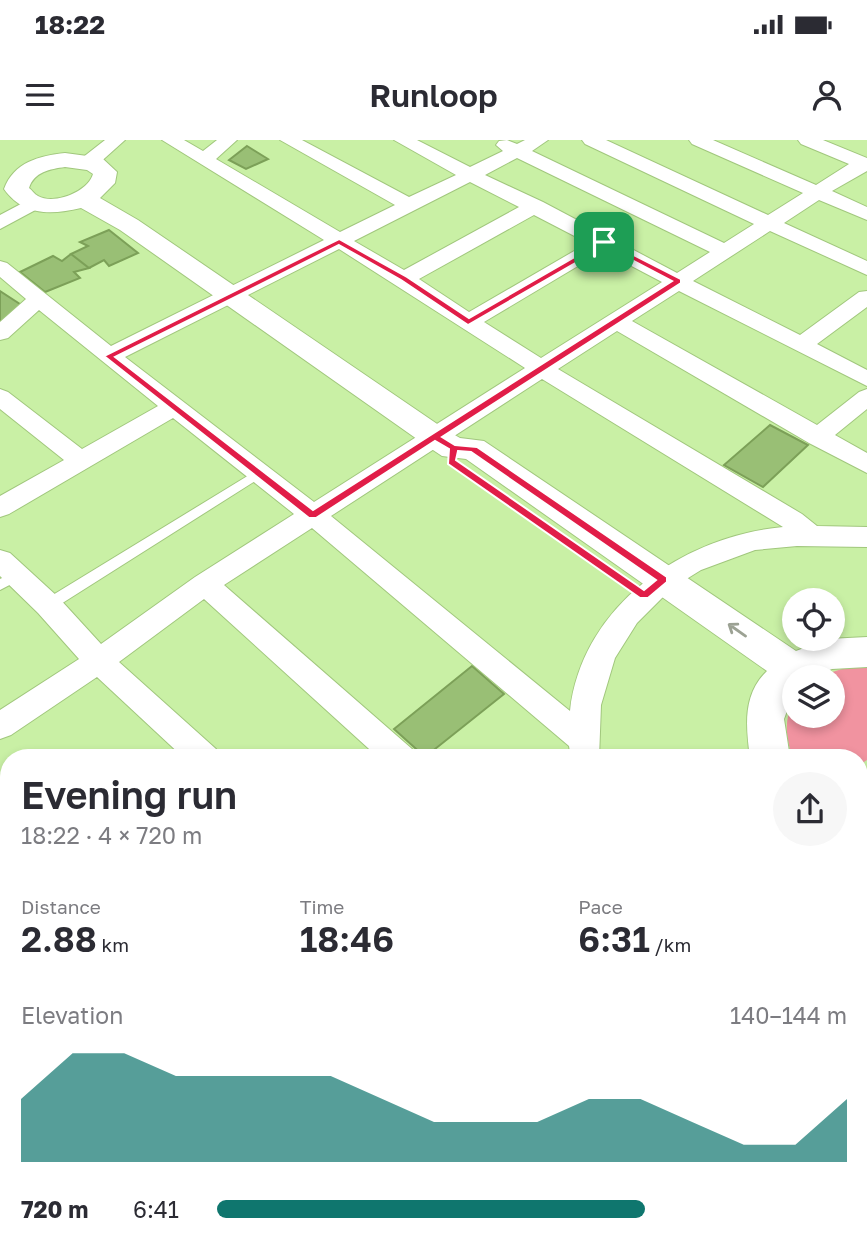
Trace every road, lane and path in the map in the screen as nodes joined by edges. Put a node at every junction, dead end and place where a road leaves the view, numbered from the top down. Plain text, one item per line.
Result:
1 (116, 140) edge
2 (172, 140) edge
3 (228, 140) edge
4 (289, 140) edge
5 (403, 140) edge
6 (495, 140) edge
7 (538, 140) edge
8 (591, 140) edge
9 (698, 140) edge
10 (807, 140) edge
11 (319, 146) edge
12 (517, 151) junction
13 (204, 160) junction
14 (89, 162) junction
15 (865, 164) edge
16 (470, 175) junction
17 (14, 188) edge
18 (817, 192) junction
19 (83, 199) junction
20 (410, 205) junction
21 (536, 206) junction
22 (867, 214) edge
23 (0, 223) edge
24 (769, 223) junction
25 (339, 242) junction
26 (604, 242) junction
27 (725, 251) junction
28 (0, 267) edge
29 (867, 269) edge
30 (404, 279) junction
31 (678, 281) junction
32 (230, 295) junction
33 (867, 297) edge
34 (39, 299) junction
35 (616, 321) junction
36 (468, 322) junction
37 (0, 333) edge
38 (802, 344) junction
39 (109, 356) junction
40 (542, 369) junction
41 (867, 379) edge
42 (0, 397) edge
43 (867, 397) edge
44 (174, 407) junction
45 (818, 437) junction
46 (444, 442) junction
47 (80, 460) junction
48 (867, 464) edge
49 (259, 473) junction
50 (0, 508) edge
51 (313, 515) junction
52 (811, 536) junction
53 (867, 537) edge
54 (5, 574) edge
55 (205, 584) junction
56 (654, 587) junction
57 (48, 606) junction
58 (867, 652) edge
59 (99, 661) junction
60 (808, 665) edge
61 (782, 678) edge
62 (782, 681) edge
63 (0, 726) edge
64 (195, 749) edge
65 (391, 749) edge
66 (585, 749) edge
67 (769, 749) edge

1 - 14 street
2 - 13 street
3 - 13 street
4 - 11 street
5 - 16 street
6 - 12 street
7 - 12 street
8 - 24 street
9 - 18 street
10 - 15 street
11 - 20 street
12 - 16 street
12 - 27 street
13 - 25 street
14 - 17 street
14 - 19 street
15 - 18 street
16 - 20 street
16 - 21 street
17 - 19 street
17 - 23 street
18 - 22 street
18 - 24 street
19 - 32 street
20 - 25 street
21 - 26 street
21 - 30 street
24 - 27 street
24 - 29 street
25 - 30 street
25 - 32 street
26 - 31 street
26 - 36 street
27 - 31 street
28 - 34 street
30 - 36 street
31 - 35 street
31 - 38 street
32 - 39 street
32 - 46 street
33 - 38 street
34 - 37 street
34 - 39 street
35 - 40 street
35 - 45 street
36 - 40 street
38 - 41 street
39 - 44 street
40 - 46 street
40 - 52 street
42 - 47 street
43 - 45 street
44 - 47 street
44 - 49 street
45 - 48 street
46 - 51 street
46 - 56 street
47 - 50 street
49 - 51 street
49 - 57 lane
51 - 55 street
51 - 66 street
52 - 53 street
52 - 56 street
54 - 57 street
55 - 59 street
55 - 65 street
56 - 61 street
56 - 66 street
57 - 59 street
58 - 60 street
59 - 63 street
59 - 64 street
62 - 67 street

